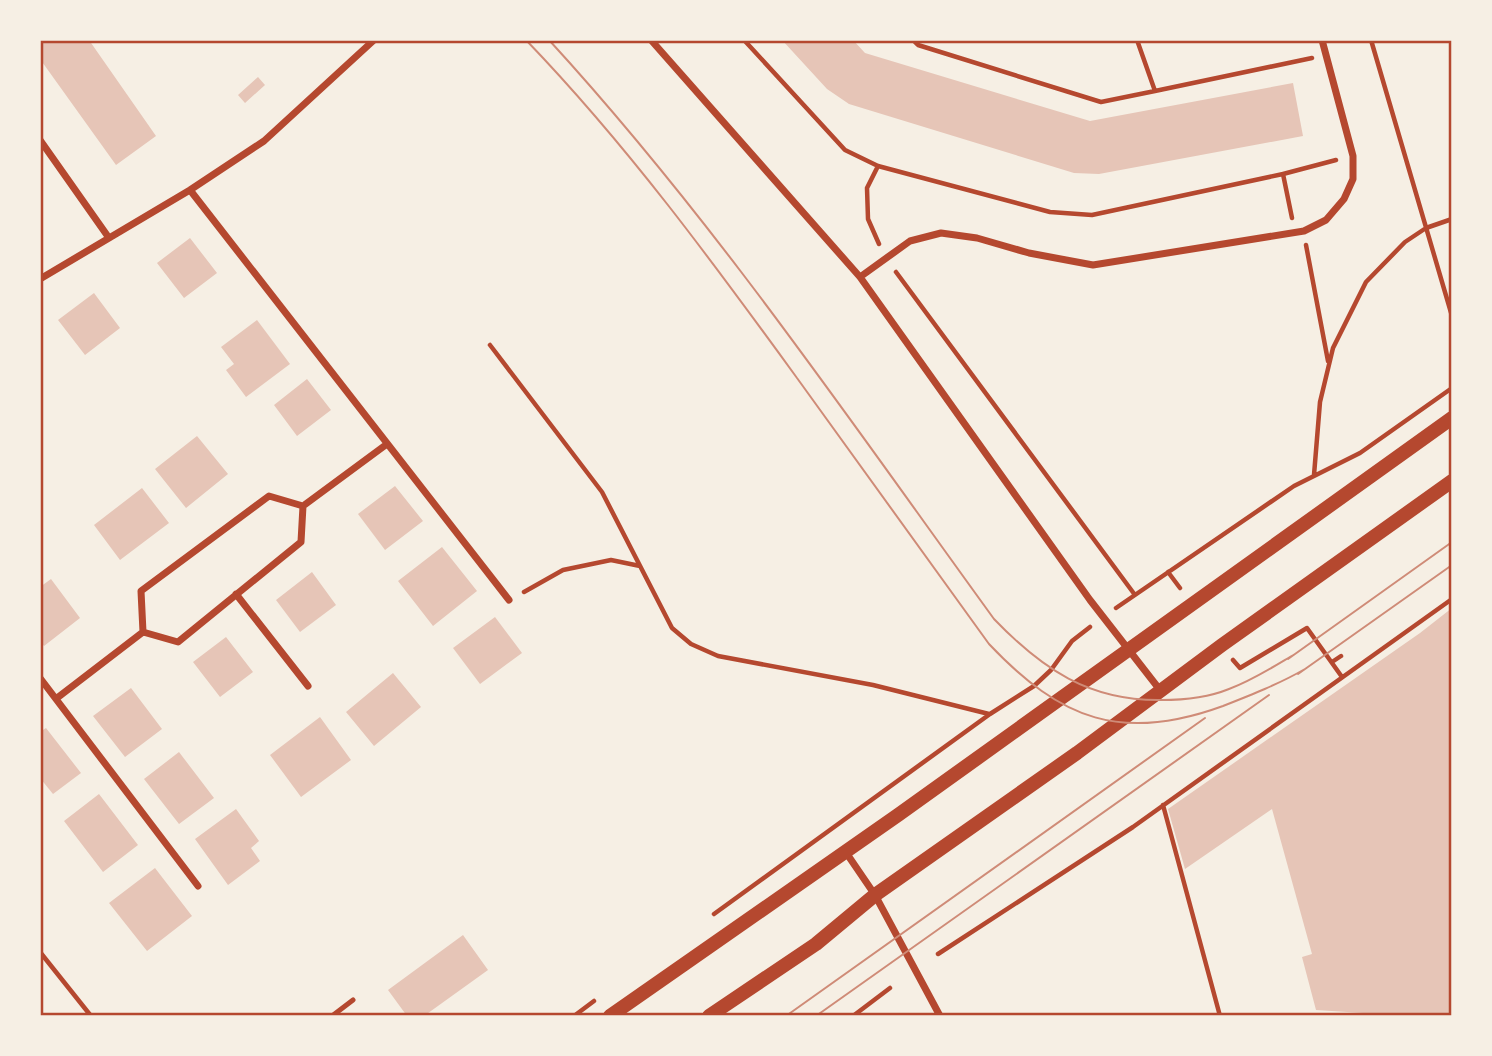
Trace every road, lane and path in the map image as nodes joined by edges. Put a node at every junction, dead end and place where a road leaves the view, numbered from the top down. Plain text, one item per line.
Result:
1 (374, 40) edge
2 (651, 40) edge
3 (744, 40) edge
4 (913, 40) edge
5 (1137, 40) edge
6 (1322, 40) edge
7 (1371, 40) edge
8 (1326, 55) junction
9 (1155, 91) junction
10 (40, 139) edge
11 (1353, 156) junction
12 (878, 166) junction
13 (1283, 174) junction
14 (190, 190) junction
15 (1452, 219) edge
16 (1426, 228) junction
17 (1299, 232) junction
18 (109, 238) junction
19 (886, 259) junction
20 (860, 277) junction
21 (40, 279) edge
22 (1452, 316) edge
23 (491, 345) dead end
24 (1329, 365) junction
25 (1452, 388) edge
26 (1452, 418) edge
27 (387, 444) junction
28 (1314, 475) junction
29 (1452, 481) edge
30 (303, 506) junction
31 (641, 566) junction
32 (236, 594) junction
33 (1452, 599) edge
34 (509, 600) joint
35 (143, 632) junction
36 (1072, 641) dead end
37 (1128, 649) junction
38 (1340, 656) dead end
39 (1332, 662) junction
40 (1240, 668) dead end
41 (1342, 677) junction
42 (40, 678) edge
43 (308, 687) dead end
44 (1160, 690) junction
45 (57, 698) junction
46 (990, 714) junction
47 (1163, 805) junction
48 (844, 851) junction
49 (198, 886) dead end
50 (876, 895) junction
51 (709, 918) dead end
52 (40, 952) edge
53 (938, 954) dead end
54 (890, 988) dead end
55 (596, 999) dead end
56 (353, 1000) dead end
57 (91, 1016) edge
58 (332, 1016) edge
59 (574, 1016) edge
60 (610, 1016) edge
61 (709, 1016) edge
62 (852, 1016) edge
63 (940, 1016) edge
64 (1220, 1016) edge

1 - 14 street
2 - 20 street
3 - 12 path
4 - 9 path
5 - 9 path
6 - 8 street
7 - 16 path
8 - 9 path
8 - 11 street
10 - 18 street
11 - 13 path
11 - 17 street
12 - 13 path
12 - 19 path
13 - 17 path
14 - 18 street
14 - 27 street
15 - 16 path
16 - 22 path
16 - 24 path
17 - 19 street
17 - 24 path
18 - 21 street
19 - 20 street
19 - 28 path
20 - 37 street
23 - 31 path
24 - 28 path
25 - 28 path
26 - 37 main road
27 - 30 street
27 - 34 street
29 - 44 main road
30 - 32 street
30 - 35 street
31 - 34 path
31 - 46 path
32 - 35 street
32 - 43 street
33 - 41 path
35 - 45 street
36 - 46 path
37 - 44 street
37 - 48 main road
38 - 39 path
39 - 40 path
39 - 41 path
41 - 47 path
42 - 45 street
44 - 50 main road
45 - 49 street
46 - 51 path
47 - 53 path
47 - 64 path
48 - 50 street
48 - 60 main road
50 - 61 main road
50 - 63 street
52 - 57 path
54 - 62 path
55 - 59 path
56 - 58 lane

